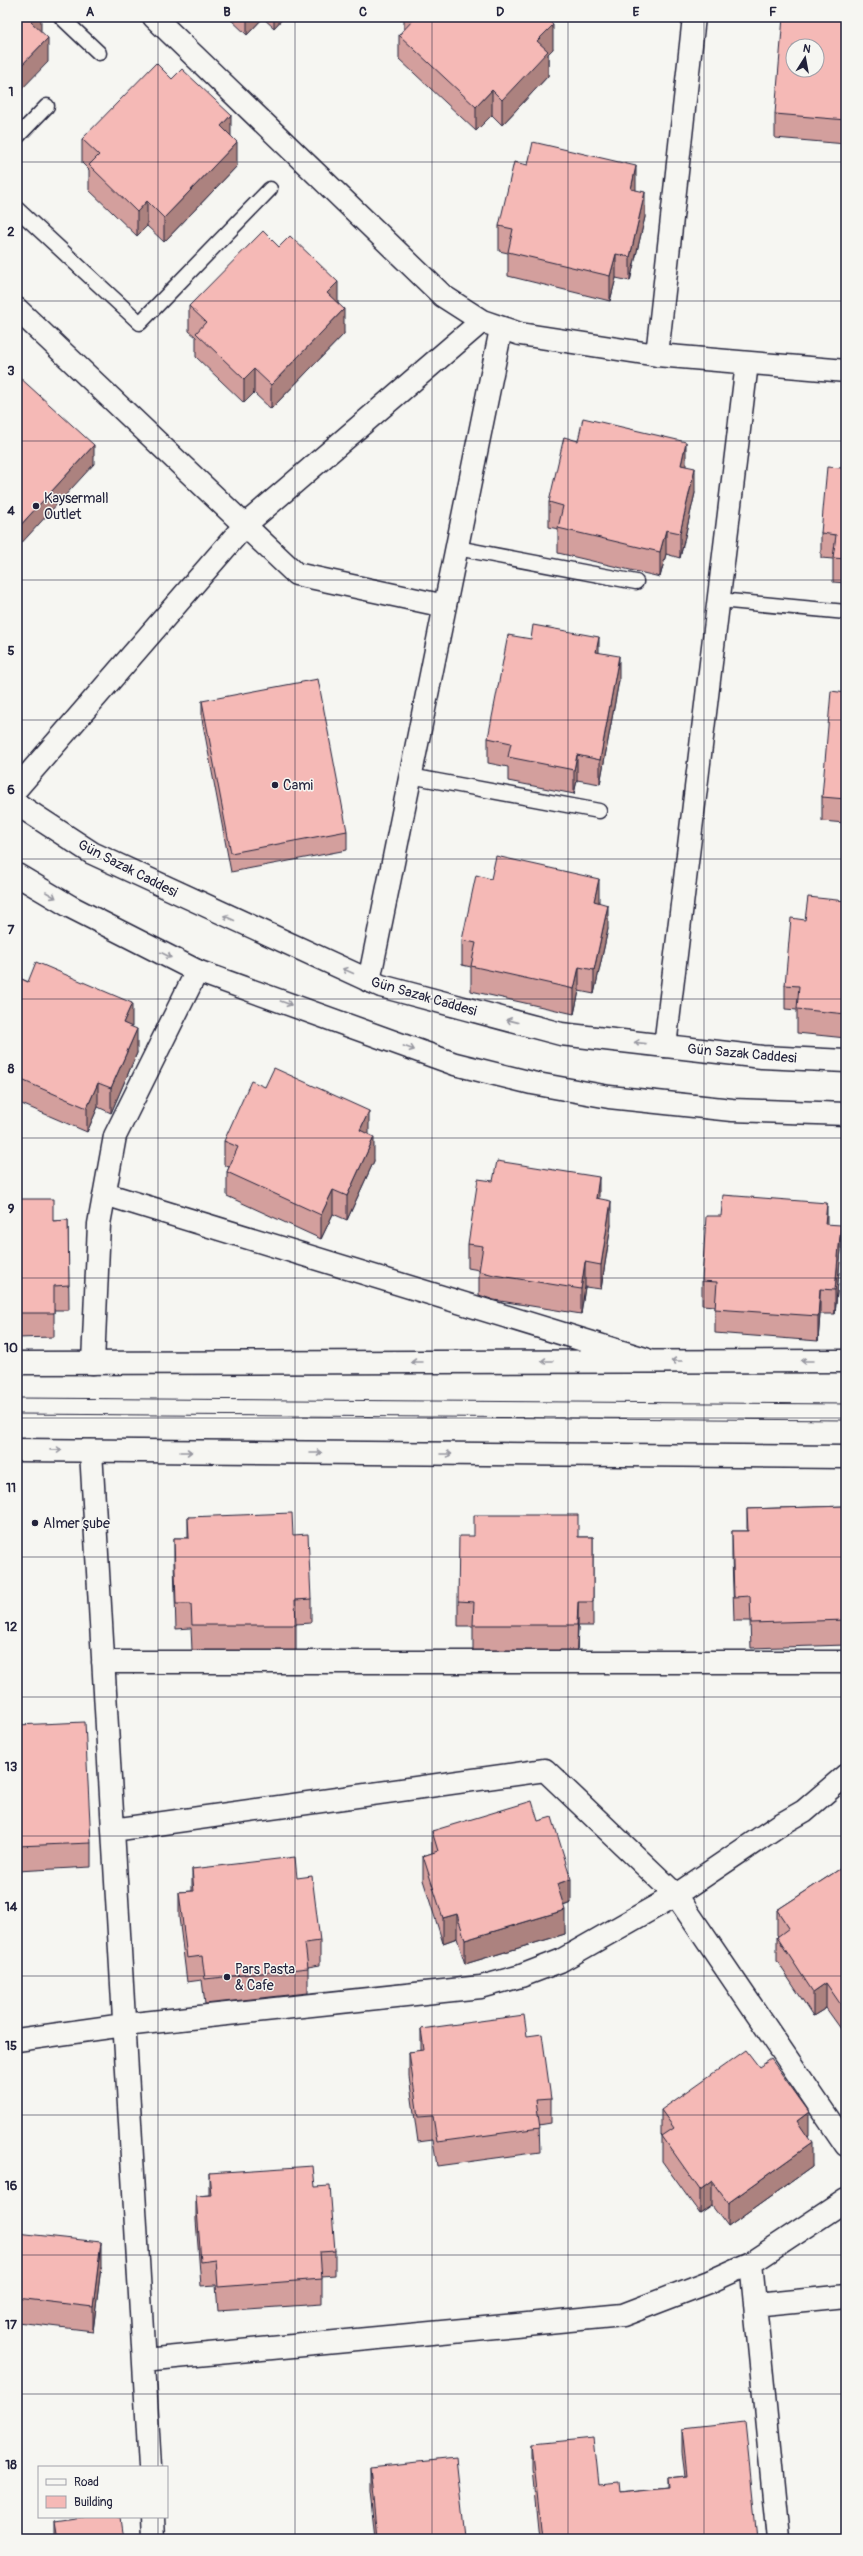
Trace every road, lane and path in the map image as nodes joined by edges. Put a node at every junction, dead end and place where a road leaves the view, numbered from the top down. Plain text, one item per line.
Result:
1 (61, 17) edge
2 (154, 17) edge
3 (694, 17) edge
4 (99, 54) dead end
5 (47, 106) dead end
6 (17, 137) edge
7 (270, 189) dead end
8 (17, 209) edge
9 (17, 309) edge
10 (491, 325) junction
11 (658, 355) junction
12 (747, 363) junction
13 (846, 371) edge
14 (245, 525) junction
15 (456, 548) junction
16 (636, 582) dead end
17 (719, 600) junction
18 (445, 606) junction
19 (846, 612) edge
20 (410, 776) junction
21 (17, 788) edge
22 (17, 804) edge
23 (599, 811) dead end
24 (17, 875) edge
25 (198, 971) junction
26 (369, 981) junction
27 (665, 1046) junction
28 (846, 1061) edge
29 (846, 1114) edge
30 (105, 1194) junction
31 (650, 1361) junction
32 (846, 1361) edge
33 (17, 1363) edge
34 (93, 1363) junction
35 (17, 1450) edge
36 (91, 1451) junction
37 (846, 1457) edge
38 (103, 1662) junction
39 (846, 1662) edge
40 (846, 1776) edge
41 (113, 1830) junction
42 (676, 1895) junction
43 (124, 2025) junction
44 (17, 2040) edge
45 (846, 2145) edge
46 (846, 2200) edge
47 (751, 2263) junction
48 (846, 2296) edge
49 (755, 2305) junction
50 (144, 2360) junction
51 (150, 2466) edge
52 (153, 2518) edge
53 (154, 2539) edge
54 (778, 2539) edge

1 - 4 lane
2 - 10 street
3 - 11 street
5 - 6 lane
7 - 8 lane
9 - 14 street
10 - 11 street
10 - 14 street
10 - 15 street
11 - 12 street
12 - 13 street
12 - 17 street
14 - 18 street
14 - 21 street
15 - 16 lane
15 - 18 street
17 - 19 lane
17 - 27 street
18 - 20 street
20 - 23 lane
20 - 26 street
26 -> 22 street, Gün Sazak Caddesi
24 -> 25 street
25 -> 29 street
25 - 30 street
27 -> 26 street, Gün Sazak Caddesi
27 - 28 street, Gün Sazak Caddesi
30 - 31 street
30 - 34 street
32 -> 31 street
31 -> 34 street
33 - 34 street
35 -> 36 street
36 -> 37 street
36 - 38 street
38 - 39 street
38 - 41 street
40 - 42 street
41 - 42 street
41 - 43 street
42 - 43 street
42 - 45 street
43 - 44 street
43 - 50 street
46 - 47 street
47 - 49 street
47 - 50 street
48 - 49 street
49 - 54 street
50 - 51 street
52 - 53 street

